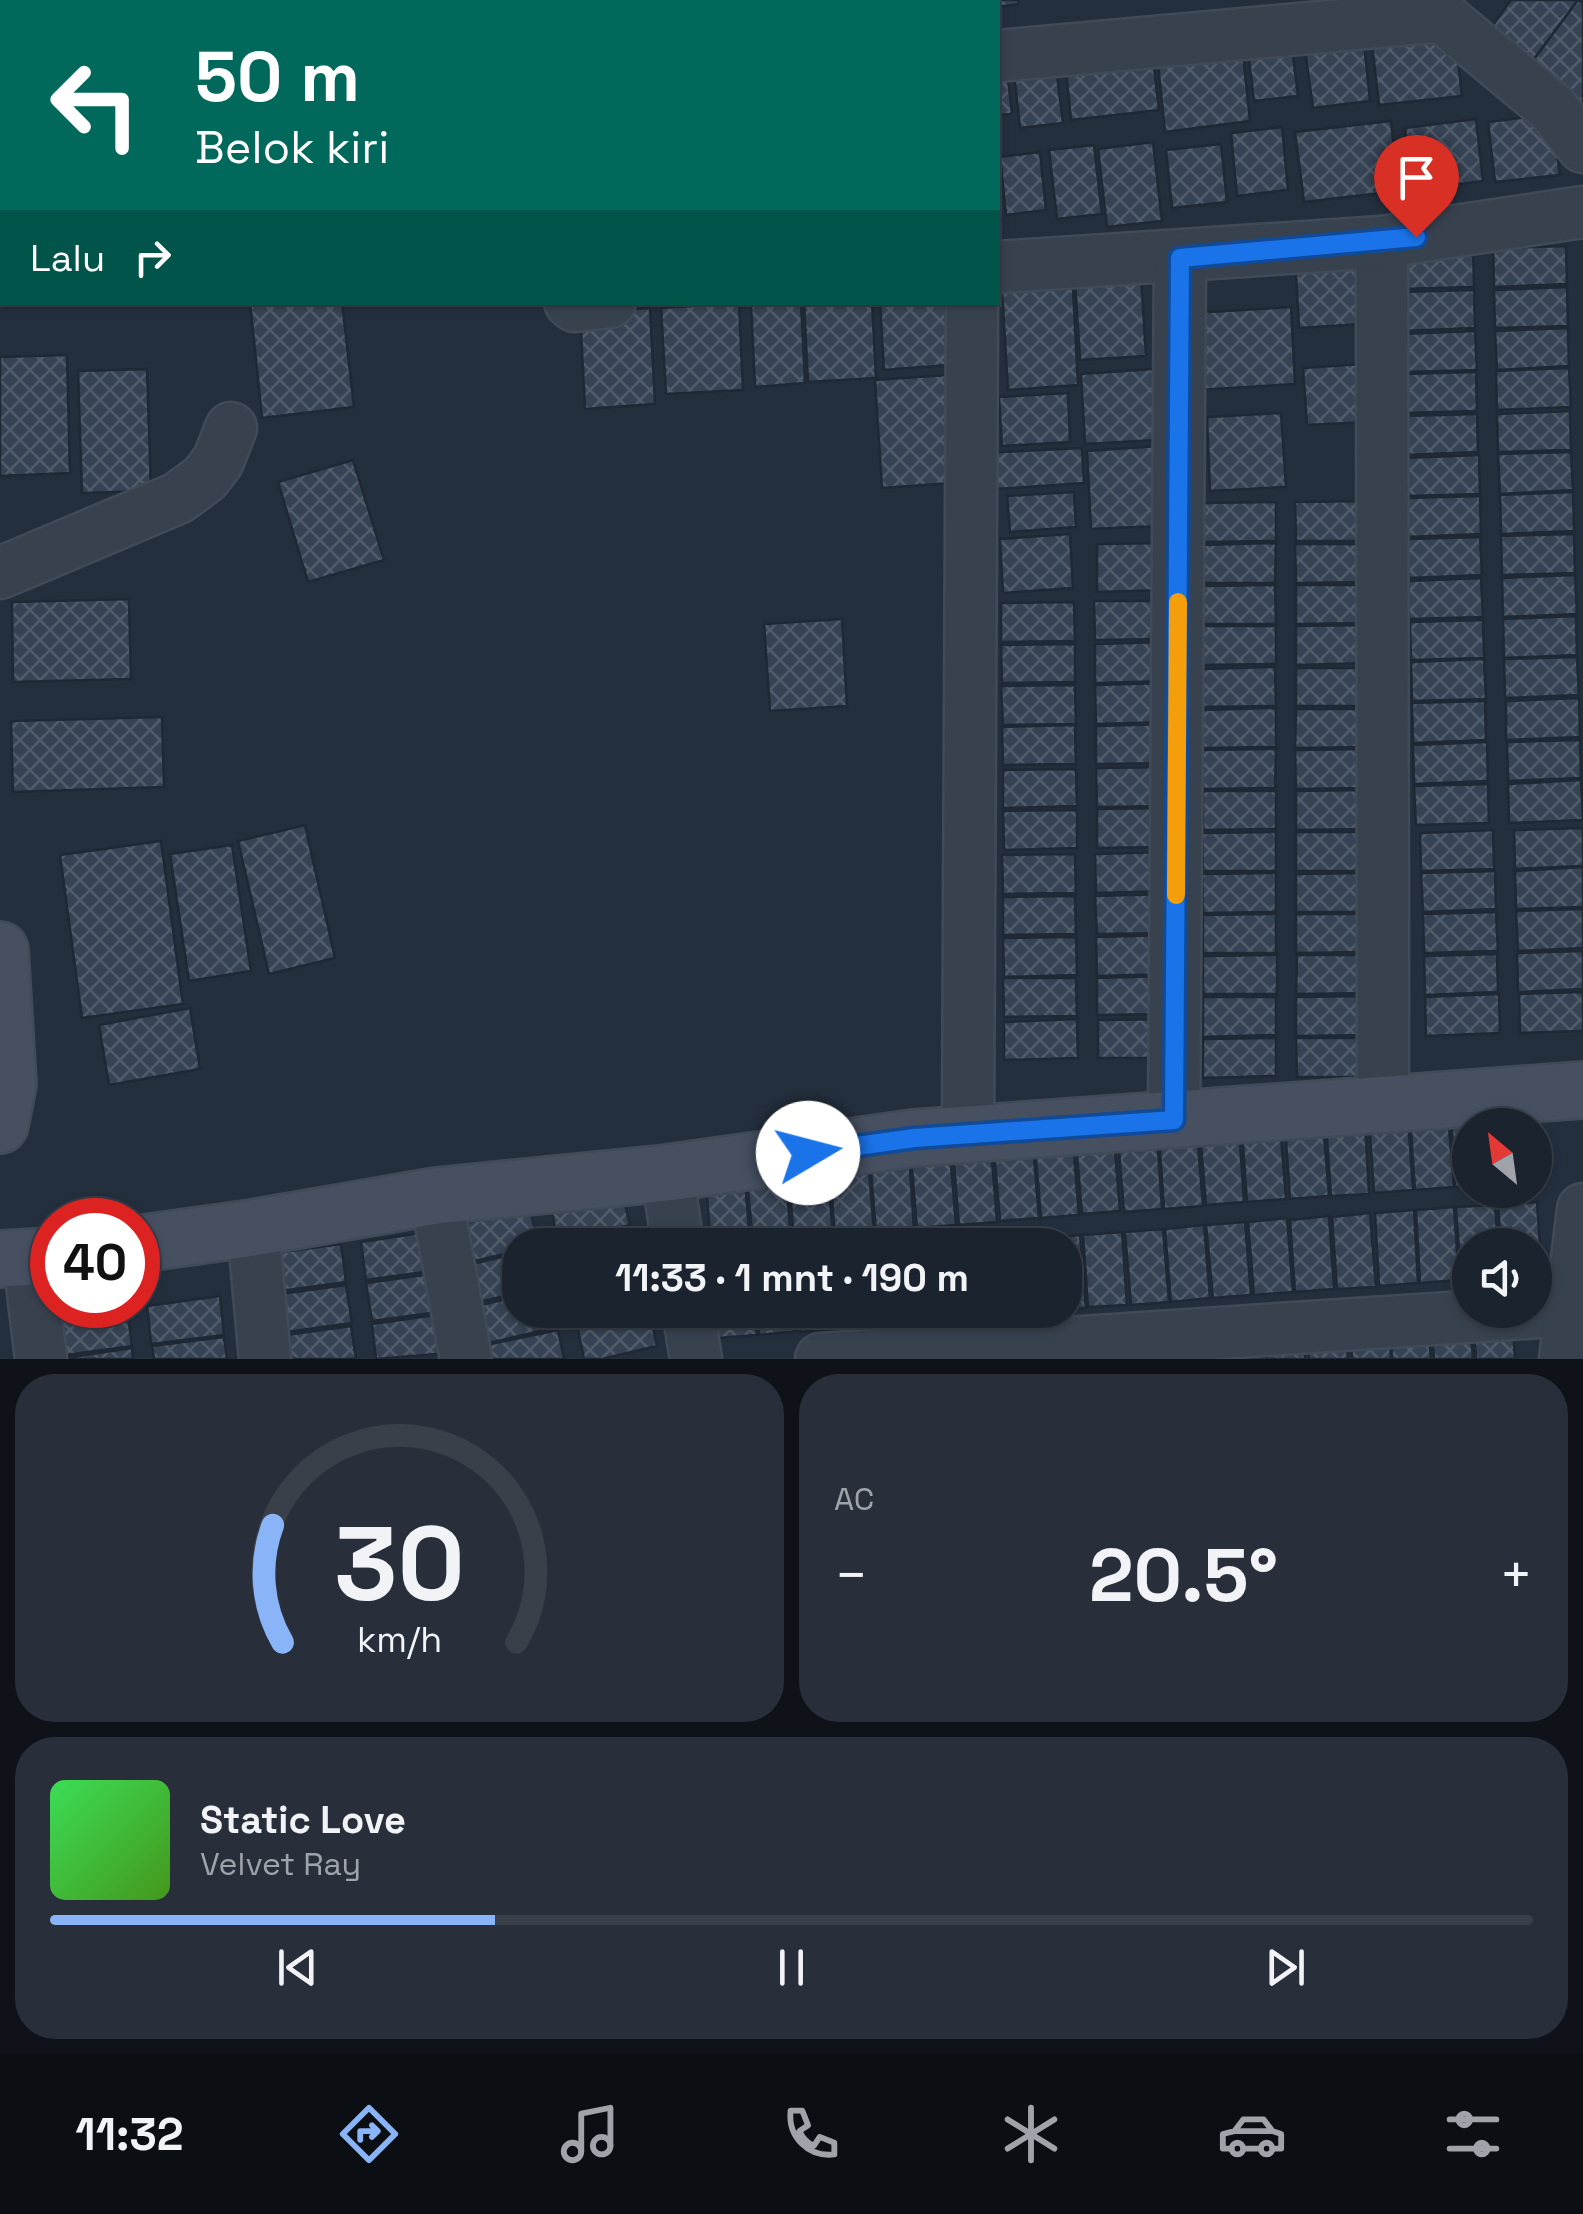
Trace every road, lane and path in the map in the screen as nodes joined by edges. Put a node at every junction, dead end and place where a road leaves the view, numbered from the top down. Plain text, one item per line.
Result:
1 (1432, 8) edge
2 (1000, 56) edge
3 (1583, 147) edge
4 (1583, 212) edge
5 (1382, 242) junction
6 (1180, 258) junction
7 (1000, 267) edge
8 (972, 305) edge
9 (231, 428) dead end
10 (0, 572) edge
11 (0, 950) edge
12 (1583, 1090) edge
13 (1382, 1105) junction
14 (1174, 1120) junction
15 (0, 1125) edge
16 (968, 1134) junction
17 (667, 1172) junction
18 (436, 1196) junction
19 (1583, 1208) edge
20 (252, 1228) junction
21 (675, 1228) edge
22 (160, 1241) edge
23 (27, 1258) edge
24 (1570, 1310) junction
25 (691, 1328) edge
26 (41, 1359) edge
27 (265, 1359) edge
28 (466, 1359) edge
29 (696, 1359) edge
30 (821, 1359) edge
31 (1565, 1359) edge

1 - 2 street
1 - 3 street
4 - 5 street
5 - 6 street
5 - 13 street
6 - 7 street
6 - 14 street
8 - 16 street
9 - 10 street
11 - 15 street
12 - 13 street
13 - 14 street
14 - 16 street
16 - 17 street
17 - 18 street
17 - 21 street
18 - 20 street
18 - 28 street
19 - 24 street
20 - 22 street
20 - 27 street
23 - 26 street
24 - 30 street
24 - 31 street
25 - 29 street

